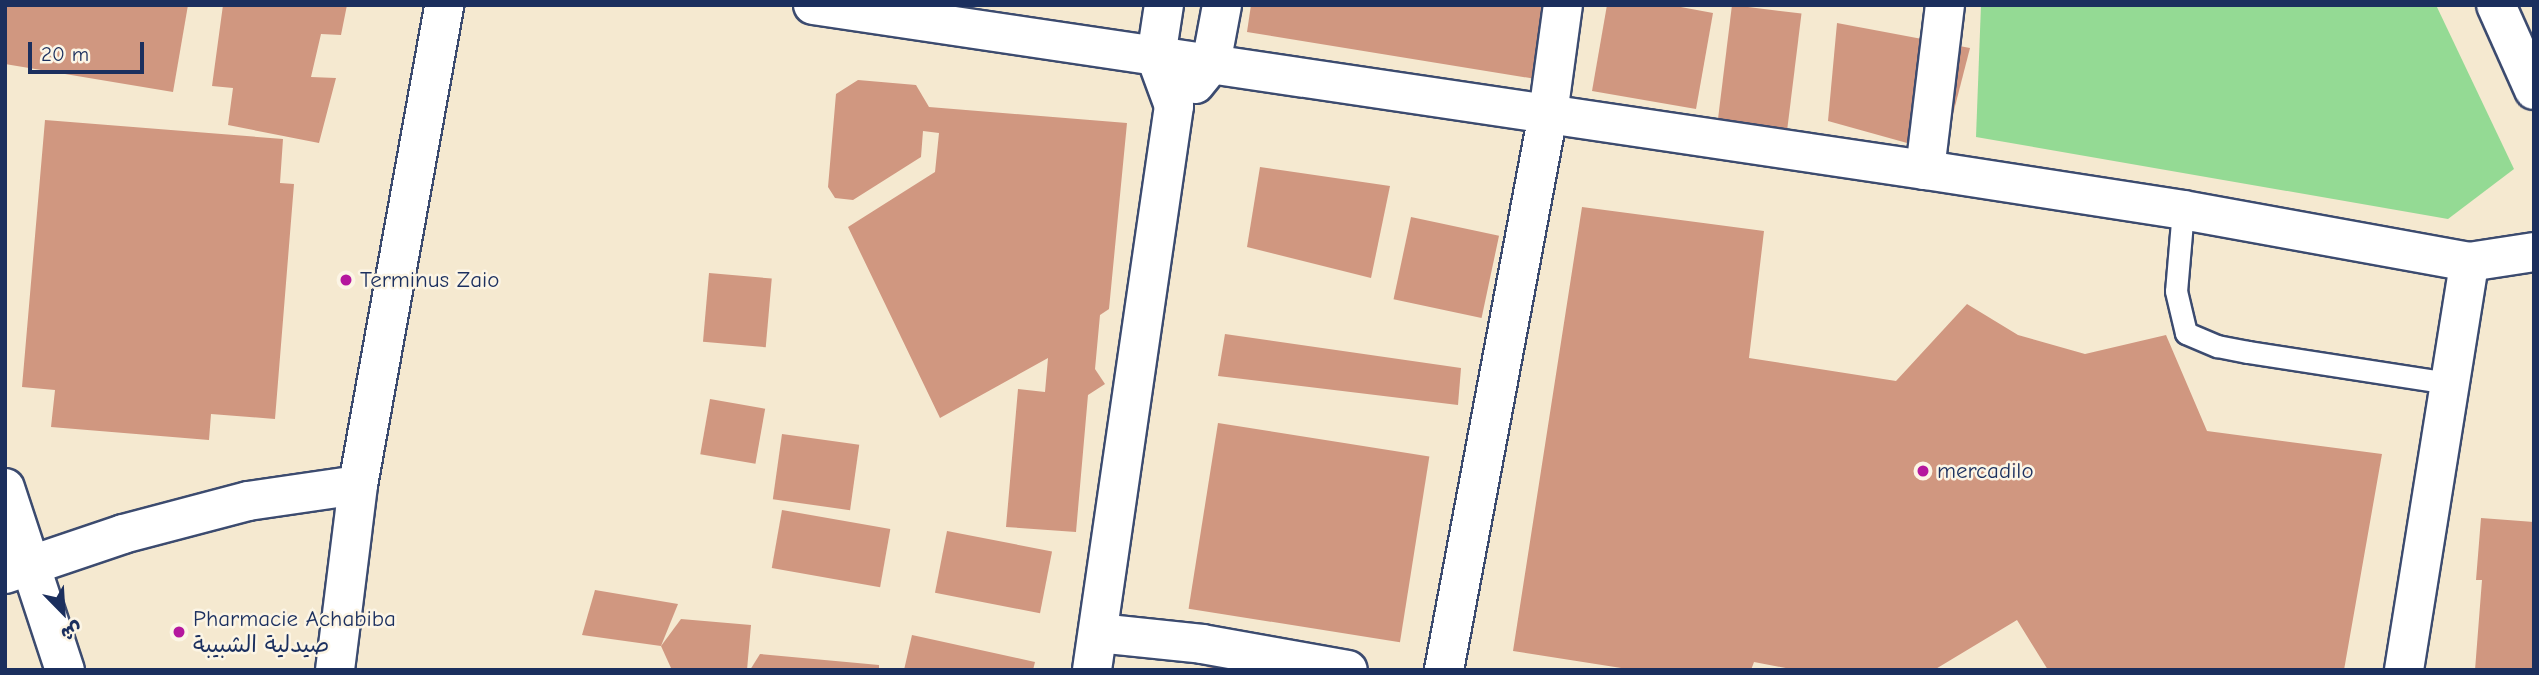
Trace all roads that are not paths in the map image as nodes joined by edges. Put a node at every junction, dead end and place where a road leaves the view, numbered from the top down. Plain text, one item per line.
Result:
1 (444, 5) edge
2 (813, 5) edge
3 (1164, 5) edge
4 (1222, 5) edge
5 (1563, 5) edge
6 (1945, 5) edge
7 (2496, 5) edge
8 (1156, 57) junction
9 (1211, 64) junction
10 (2534, 90) edge
11 (1174, 106) junction
12 (1548, 114) junction
13 (1925, 170) junction
14 (2183, 210) junction
15 (2534, 252) edge
16 (2469, 262) junction
17 (2448, 383) junction
18 (358, 485) junction
19 (5, 488) edge
20 (19, 569) edge
21 (1095, 651) edge
22 (65, 670) edge
23 (335, 670) edge
24 (1348, 670) edge
25 (1444, 670) edge
26 (2404, 670) edge

1 - 18 street
2 - 8 street
3 - 8 street
4 - 9 street
5 - 12 street
6 - 13 street
7 - 10 street
8 - 9 street
8 - 11 street
9 - 11 street
9 - 12 street
11 - 21 street
12 - 13 street
12 - 25 street
13 - 14 street
14 - 16 street
14 - 17 lane
15 - 16 street
16 - 17 street
17 - 26 street
18 - 20 street
18 - 23 street
19 - 20 street
20 - 22 street
21 - 24 street

